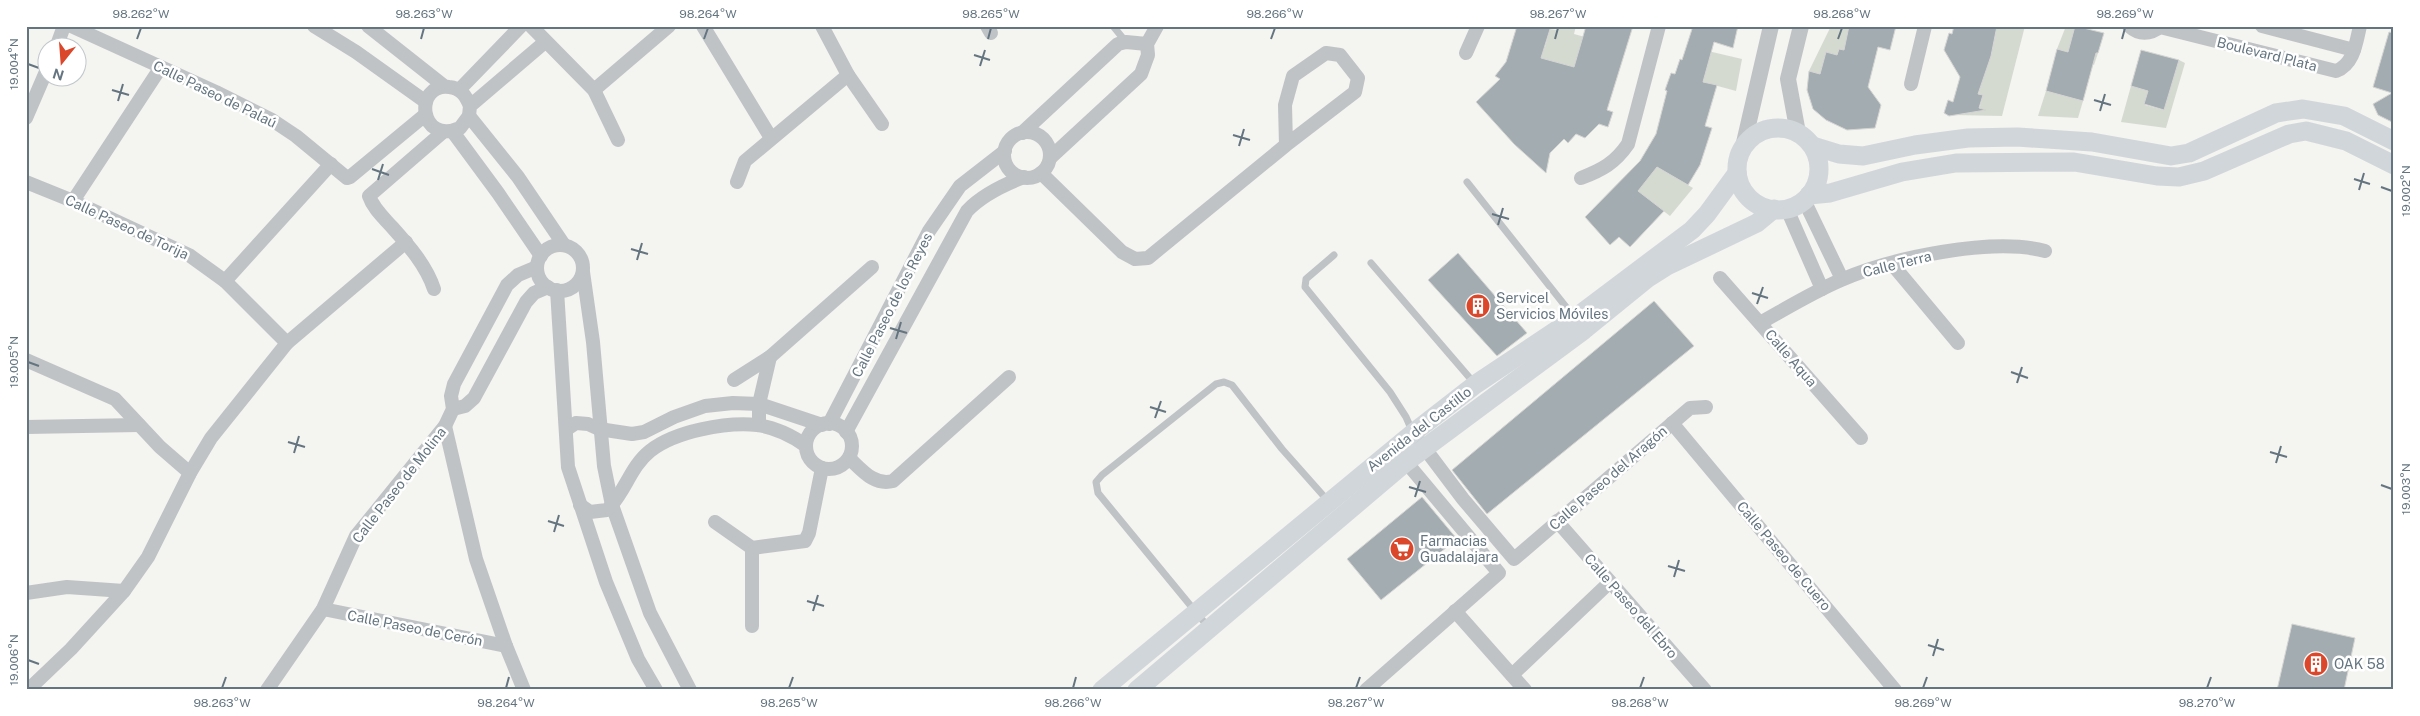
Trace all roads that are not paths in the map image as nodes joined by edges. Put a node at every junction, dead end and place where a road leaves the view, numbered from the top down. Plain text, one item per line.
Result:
1 (64, 26) edge
2 (71, 26) edge
3 (314, 26) edge
4 (368, 26) edge
5 (521, 26) edge
6 (530, 26) edge
7 (669, 26) edge
8 (703, 26) edge
9 (822, 26) edge
10 (1113, 26) edge
11 (1157, 26) edge
12 (1478, 26) edge
13 (1659, 26) edge
14 (1925, 26) edge
15 (2129, 26) edge
16 (2262, 26) edge
17 (2360, 26) edge
18 (2160, 27) edge
19 (1771, 28) edge
20 (1800, 32) edge
21 (60, 38) edge
22 (545, 42) junction
23 (1126, 42) junction
24 (1147, 44) junction
25 (2354, 50) junction
26 (1466, 53) dead end
27 (161, 67) junction
28 (848, 75) junction
29 (1911, 84) dead end
30 (444, 86) junction
31 (39, 88) edge
32 (459, 90) junction
33 (594, 90) junction
34 (425, 108) junction
35 (470, 111) junction
36 (26, 118) edge
37 (882, 124) dead end
38 (448, 132) junction
39 (1022, 133) junction
40 (1798, 133) junction
41 (771, 138) junction
42 (618, 140) dead end
43 (2394, 141) edge
44 (1286, 146) junction
45 (1813, 146) junction
46 (1743, 147) junction
47 (1005, 151) junction
48 (2171, 156) junction
49 (1050, 158) junction
50 (331, 164) junction
51 (2394, 165) edge
52 (1041, 173) junction
53 (1737, 173) junction
54 (1024, 177) junction
55 (2179, 177) junction
56 (1581, 178) dead end
57 (26, 182) edge
58 (737, 182) dead end
59 (1466, 182) dead end
60 (1807, 198) junction
61 (73, 201) junction
62 (1780, 209) junction
63 (406, 242) junction
64 (564, 245) junction
65 (2045, 251) dead end
66 (1334, 255) dead end
67 (539, 262) junction
68 (1372, 262) dead end
69 (1892, 264) junction
70 (872, 266) dead end
71 (583, 272) junction
72 (1720, 278) dead end
73 (1842, 279) junction
74 (225, 281) junction
75 (434, 288) dead end
76 (553, 289) junction
77 (1822, 289) junction
78 (1760, 323) junction
79 (1580, 324) junction
80 (287, 343) junction
81 (1958, 343) dead end
82 (770, 357) junction
83 (26, 360) edge
84 (1009, 377) dead end
85 (734, 380) dead end
86 (1476, 384) junction
87 (760, 404) junction
88 (1706, 407) dead end
89 (453, 409) junction
90 (1672, 422) junction
91 (826, 424) junction
92 (139, 425) junction
93 (759, 425) junction
94 (445, 426) junction
95 (26, 427) edge
96 (567, 429) junction
97 (600, 429) junction
98 (846, 432) junction
99 (1413, 433) junction
100 (1862, 438) dead end
101 (806, 446) junction
102 (1425, 448) junction
103 (1400, 455) junction
104 (849, 458) junction
105 (822, 468) junction
106 (190, 473) junction
107 (1329, 502) junction
108 (580, 505) junction
109 (612, 505) junction
110 (1342, 517) junction
111 (1557, 521) junction
112 (715, 522) dead end
113 (1494, 536) junction
114 (752, 548) junction
115 (1478, 549) junction
116 (1610, 582) junction
117 (124, 591) junction
118 (26, 593) edge
119 (323, 609) junction
120 (1455, 611) junction
121 (1196, 612) junction
122 (752, 626) dead end
123 (1210, 628) junction
124 (506, 646) junction
125 (1512, 675) junction
126 (1108, 688) edge
127 (28, 690) edge
128 (267, 690) edge
129 (524, 690) edge
130 (656, 690) edge
131 (690, 690) edge
132 (1136, 690) edge
133 (1366, 690) edge
134 (1525, 690) edge
135 (1705, 690) edge
136 (1895, 690) edge

1 - 21 street
2 - 27 street, Calle Paseo de Palaú
3 - 34 street
4 - 30 street
5 - 32 street
6 - 22 street
7 - 33 street
8 - 41 street
9 - 28 street
10 - 23 lane
11 - 24 street
12 - 26 street
13 - 56 street
14 - 29 street
15 - 18 street
16 - 25 street, Boulevard Plata
17 - 25 street
18 - 25 street, Boulevard Plata
19 - 20 street
19 - 46 street
20 - 40 street
22 - 33 street
22 - 35 street
23 - 24 street
23 - 39 street
24 - 49 street
27 - 50 street, Calle Paseo de Palaú
27 - 61 street
28 - 37 street
28 - 41 street
30 - 32 street
30 - 34 street
31 - 36 street
32 - 35 street
33 - 42 street
34 - 38 street
34 - 50 street, Calle Paseo de Palaú
35 - 38 street
35 - 64 street
38 - 63 street
38 - 67 street
39 - 47 street
39 - 49 street
40 - 45 main road
40 - 46 main road
41 - 58 street
43 - 48 main road
44 - 44 street
44 - 52 street
45 - 48 main road
45 - 60 main road
46 - 53 main road
47 - 54 street
47 - 91 street, Calle Paseo de los Reyes
48 - 55 main road
49 - 52 street
50 - 74 street
51 - 55 main road
52 - 54 street
53 - 62 main road
53 - 79 main road, Avenida del Castillo
54 - 98 street, Calle Paseo de los Reyes
55 - 60 main road
57 - 61 street, Calle Paseo de Torija
59 - 79 lane
60 - 62 main road
60 - 73 street
61 - 74 street, Calle Paseo de Torija
62 - 77 street
62 - 79 main road, Avenida del Castillo
63 - 75 street
63 - 80 street
64 - 67 street
64 - 71 street
65 - 69 street, Calle Terra
66 - 99 lane
67 - 76 street
67 - 89 street, Calle Paseo de Molina
68 - 86 lane
69 - 73 street, Calle Terra
69 - 81 street
70 - 82 street
71 - 76 street
71 - 97 street
72 - 78 street, Calle Aqua
73 - 77 street, Calle Terra
74 - 80 street, Calle Paseo de Torija
76 - 89 street
76 - 96 street
77 - 78 street, Calle Terra
78 - 100 street, Calle Aqua
79 - 86 main road, Avenida del Castillo
79 - 102 main road, Avenida del Castillo
80 - 106 street
82 - 85 street
82 - 87 street
83 - 92 street
84 - 104 street
86 - 99 main road, Avenida del Castillo
87 - 91 street
87 - 93 street
87 - 97 street
88 - 90 street, Calle Paseo del Aragón
89 - 94 street, Calle Paseo de Molina
90 - 111 street, Calle Paseo del Aragón
90 - 136 street, Calle Paseo de Cuero
91 - 98 street
91 - 101 street
92 - 95 street
92 - 106 street
93 - 101 street
93 - 109 street
94 - 119 street, Calle Paseo de Molina
94 - 124 street
96 - 97 street
96 - 108 street
97 - 109 street
98 - 104 street
99 - 102 street
99 - 103 main road, Avenida del Castillo
101 - 105 street
102 - 103 main road, Avenida del Castillo
102 - 113 street
103 - 107 main road, Avenida del Castillo
103 - 110 main road, Avenida del Castillo
103 - 115 street
104 - 105 street
105 - 114 street
106 - 117 street
107 - 110 lane
107 - 121 main road, Avenida del Castillo
107 - 121 lane
108 - 109 street
108 - 130 street
109 - 131 street
110 - 123 main road, Avenida del Castillo
111 - 113 street, Calle Paseo del Aragón
111 - 116 street, Calle Paseo del Ebro
112 - 114 street
113 - 115 street
114 - 122 street
115 - 120 street
116 - 125 street
116 - 135 street, Calle Paseo del Ebro
117 - 118 street
117 - 127 street
119 - 124 street, Calle Paseo de Cerón
119 - 128 street, Calle Paseo de Molina
120 - 125 street
120 - 133 street
121 - 123 lane
121 - 126 main road, Avenida del Castillo
123 - 132 main road, Avenida del Castillo
124 - 129 street
125 - 134 street

